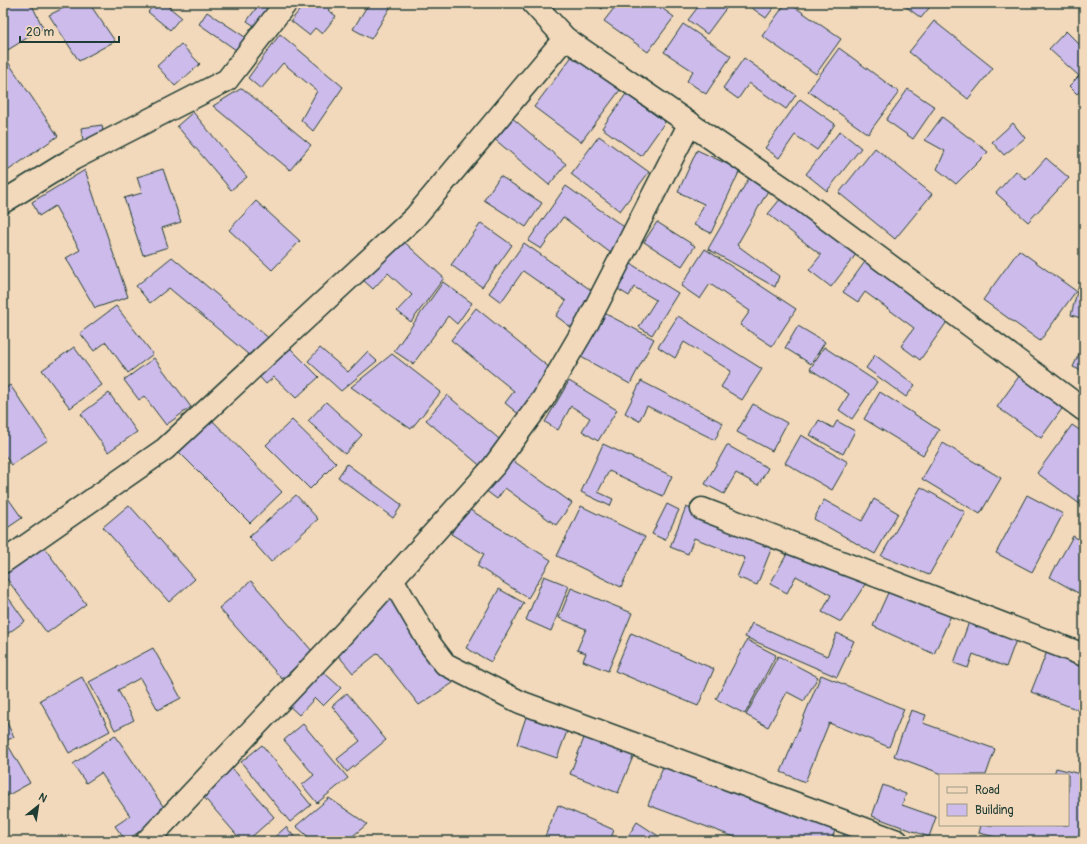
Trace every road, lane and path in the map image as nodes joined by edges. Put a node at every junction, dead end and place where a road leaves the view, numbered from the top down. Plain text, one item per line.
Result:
1 (286, 3) edge
2 (532, 3) edge
3 (565, 38) junction
4 (690, 123) junction
5 (3, 202) edge
6 (1084, 410) edge
7 (702, 509) dead end
8 (3, 562) edge
9 (392, 580) junction
10 (1084, 655) edge
11 (147, 841) edge
12 (897, 841) edge

1 - 5 street
2 - 3 street
3 - 4 street
3 - 8 street
4 - 6 street
4 - 9 street
7 - 10 street
9 - 11 street
9 - 12 street

